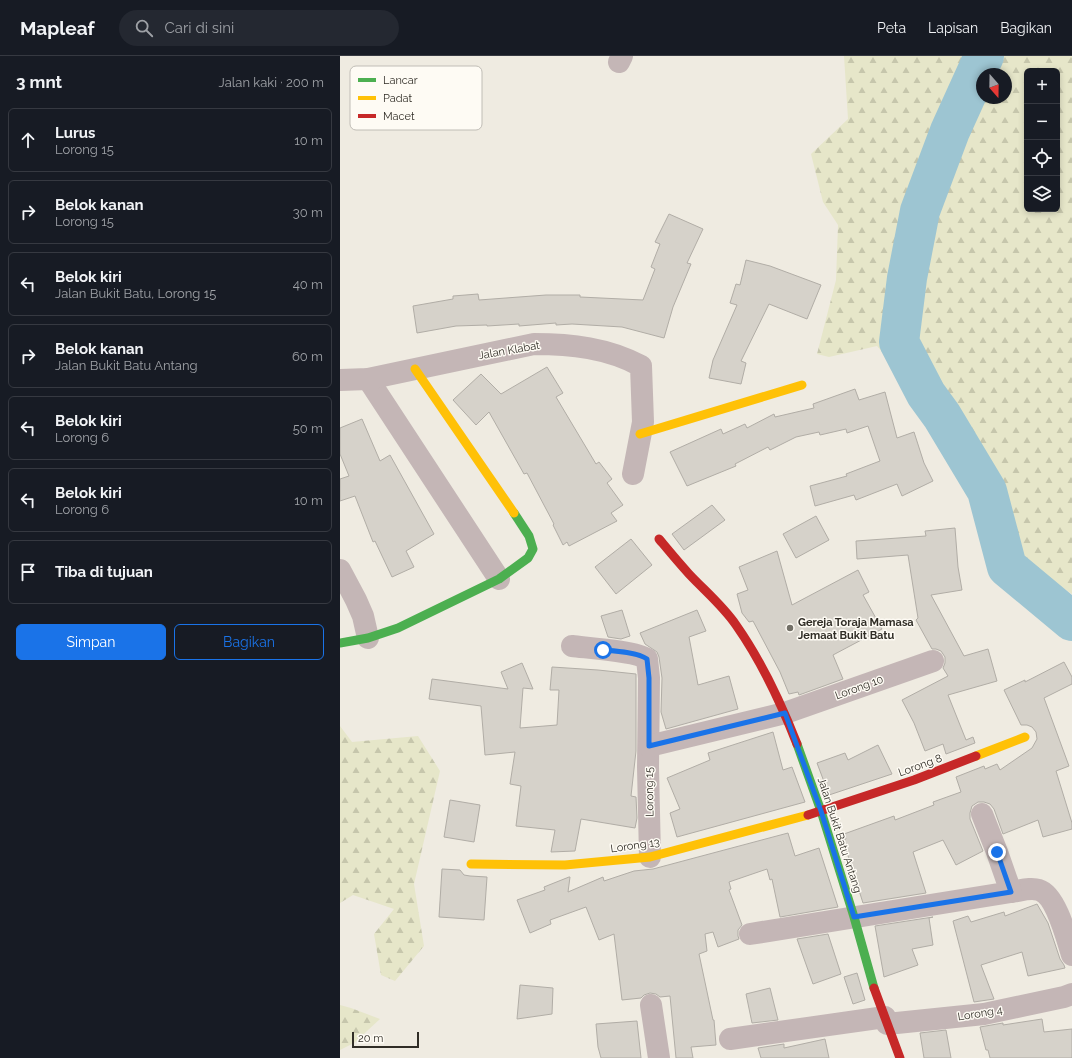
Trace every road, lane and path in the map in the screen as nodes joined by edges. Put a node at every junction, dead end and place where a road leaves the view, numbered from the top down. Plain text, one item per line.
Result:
1 (415, 369) junction
2 (340, 380) edge
3 (368, 380) junction
4 (802, 385) dead end
5 (640, 434) junction
6 (633, 474) dead end
7 (659, 539) dead end
8 (340, 570) edge
9 (499, 579) junction
10 (368, 638) junction
11 (340, 643) edge
12 (572, 646) dead end
13 (932, 661) dead end
14 (785, 713) junction
15 (1025, 737) dead end
16 (649, 746) junction
17 (821, 811) junction
18 (982, 814) dead end
19 (650, 857) junction
20 (470, 864) dead end
21 (1011, 892) junction
22 (854, 917) junction
23 (750, 934) dead end
24 (1072, 955) edge
25 (1072, 994) edge
26 (651, 1005) dead end
27 (886, 1020) junction
28 (730, 1040) dead end
29 (658, 1058) edge
30 (900, 1058) edge

1 - 3 street, Jalan Klabat
1 - 5 street, Jalan Klabat
1 - 9 street
2 - 3 street, Jalan Klabat
3 - 9 street
4 - 5 street
5 - 6 street, Jalan Klabat
7 - 14 street, Jalan Bukit Batu Antang
8 - 10 street
9 - 10 street
10 - 11 street
12 - 16 street, Lorong 15
13 - 14 street, Lorong 10
14 - 16 street, Lorong 10
14 - 17 street, Jalan Bukit Batu Antang
15 - 17 street, Lorong 8
16 - 19 street, Lorong 15
17 - 19 street, Lorong 13
17 - 22 street, Jalan Bukit Batu Antang
18 - 21 street
19 - 20 street, Lorong 13
21 - 22 street
21 - 24 street
22 - 23 street
22 - 27 street, Jalan Bukit Batu Antang
25 - 27 street, Lorong 4
26 - 29 street
27 - 28 street, Lorong 4
27 - 30 street, Jalan Bukit Batu Antang

